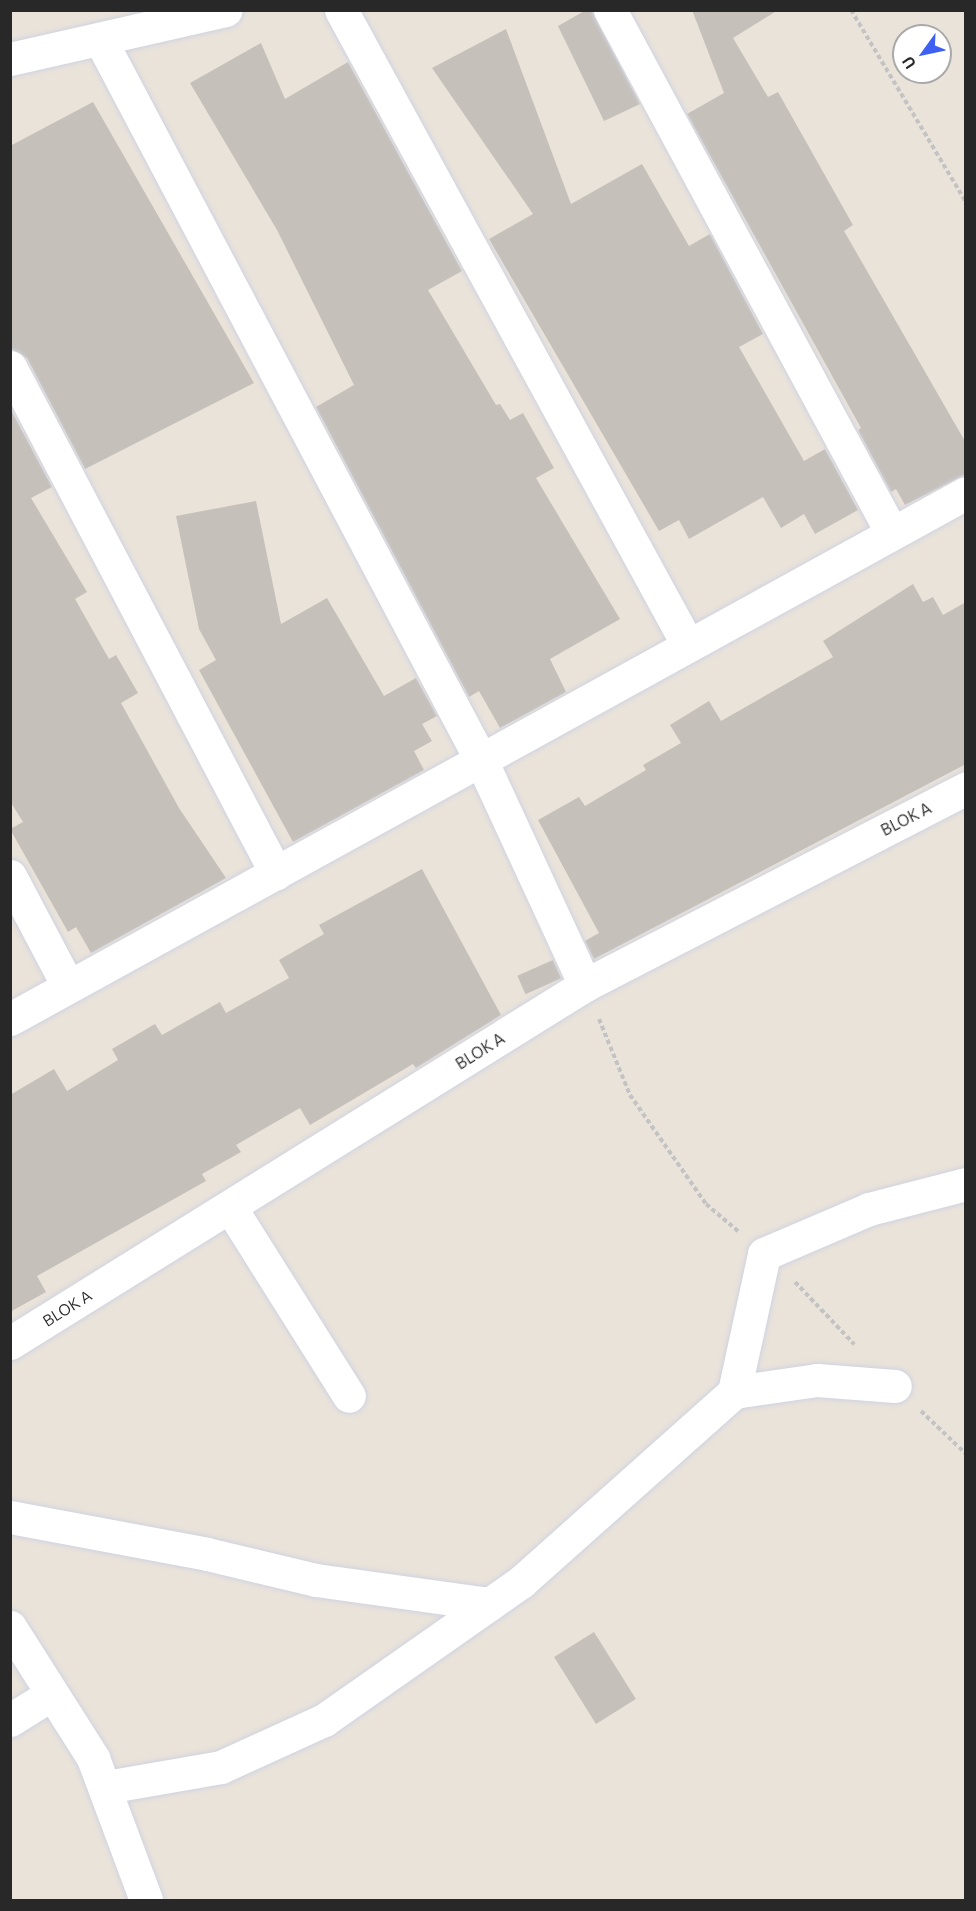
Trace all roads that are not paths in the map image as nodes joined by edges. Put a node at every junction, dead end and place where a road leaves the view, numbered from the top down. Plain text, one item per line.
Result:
1 (225, 10) edge
2 (341, 10) edge
3 (610, 10) edge
4 (100, 39) junction
5 (10, 59) edge
6 (10, 367) edge
7 (966, 493) edge
8 (892, 533) junction
9 (688, 645) junction
10 (481, 759) junction
11 (966, 788) edge
12 (276, 873) junction
13 (10, 876) edge
14 (585, 985) junction
15 (68, 986) junction
16 (10, 1018) edge
17 (966, 1184) edge
18 (230, 1207) junction
19 (10, 1344) edge
20 (896, 1386) dead end
21 (734, 1392) junction
22 (349, 1396) dead end
23 (10, 1517) edge
24 (489, 1604) junction
25 (10, 1627) edge
26 (52, 1694) junction
27 (10, 1720) edge
28 (106, 1787) junction
29 (146, 1900) edge

1 - 4 street
2 - 9 street
3 - 8 street
4 - 5 street
4 - 10 street
6 - 12 street
7 - 8 street
8 - 9 street
9 - 10 street
10 - 12 street
10 - 14 street
11 - 14 street, BLOK A
12 - 15 street
13 - 15 street
14 - 18 street, BLOK A
15 - 16 street
17 - 21 street
18 - 19 street, BLOK A
18 - 22 street
20 - 21 street
21 - 24 street
23 - 24 street
24 - 28 street
25 - 26 street
26 - 27 street
26 - 28 street
28 - 29 street

